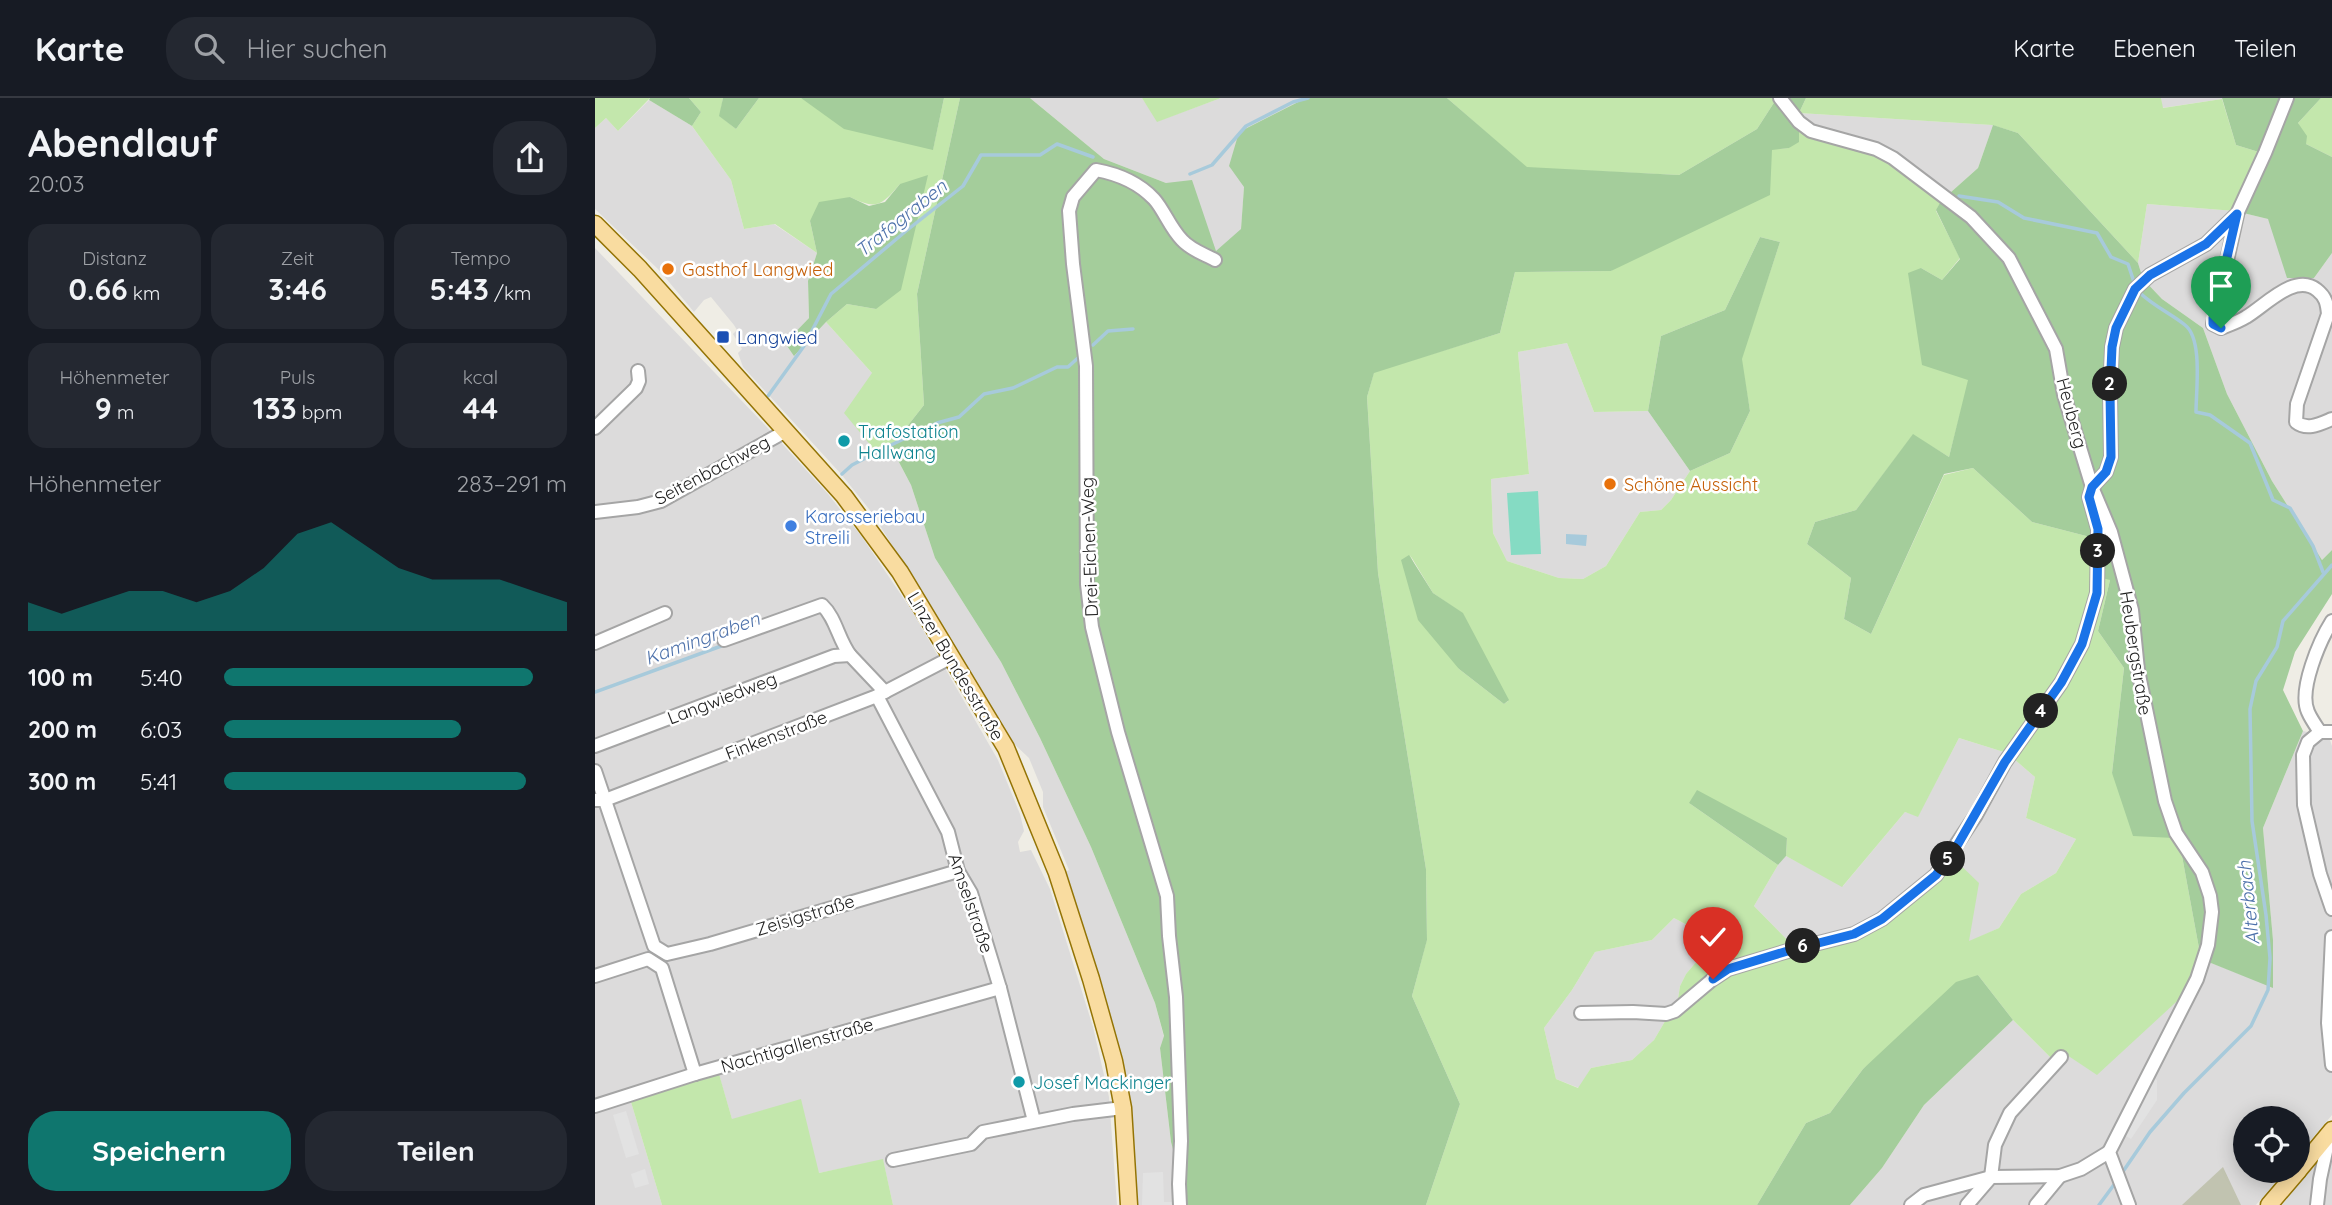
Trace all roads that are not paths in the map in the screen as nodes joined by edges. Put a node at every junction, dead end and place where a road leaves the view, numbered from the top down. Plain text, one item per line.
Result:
1 (2287, 98) edge
2 (1784, 102) edge
3 (2237, 214) junction
4 (595, 224) edge
5 (1215, 260) dead end
6 (638, 371) dead end
7 (2332, 419) edge
8 (595, 428) edge
9 (786, 431) junction
10 (2092, 487) junction
11 (595, 512) edge
12 (665, 612) dead end
13 (2332, 621) edge
14 (724, 640) dead end
15 (595, 643) edge
16 (850, 655) junction
17 (952, 657) junction
18 (881, 694) junction
19 (2326, 732) edge
20 (595, 746) edge
21 (595, 771) edge
22 (600, 800) edge
23 (958, 871) junction
24 (2332, 909) edge
25 (2332, 937) edge
26 (595, 976) edge
27 (1000, 988) junction
28 (1581, 1013) dead end
29 (2060, 1058) dead end
30 (2332, 1065) edge
31 (695, 1074) junction
32 (595, 1106) edge
33 (1123, 1108) junction
34 (1034, 1121) junction
35 (2331, 1130) edge
36 (2109, 1152) junction
37 (2310, 1156) edge
38 (893, 1160) dead end
39 (2060, 1176) junction
40 (1991, 1177) junction
41 (2288, 1183) edge
42 (1129, 1205) edge
43 (1180, 1205) edge
44 (1911, 1205) edge
45 (1967, 1205) edge
46 (2036, 1205) edge
47 (2129, 1205) edge
48 (2269, 1205) edge
49 (2317, 1205) edge

1 - 3 street
2 - 10 street, Heuberg
3 - 7 street
3 - 10 street
4 - 9 main road, Linzer Bundesstraße
5 - 43 street, Drei-Eichen-Weg
6 - 8 street
9 - 11 street, Seitenbachweg
9 - 17 main road, Linzer Bundesstraße
10 - 28 street, Heuberg
10 - 36 street, Heubergstraße
12 - 15 street
13 - 19 street
14 - 16 street
16 - 18 street
16 - 20 street, Langwiedweg
17 - 18 street, Finkenstraße
17 - 33 main road, Linzer Bundesstraße
18 - 22 street, Finkenstraße
18 - 23 street, Amselstraße
19 - 24 street
21 - 22 street
22 - 23 street, Zeisigstraße
23 - 27 street, Amselstraße
25 - 30 street
26 - 31 street
27 - 31 street, Nachtigallenstraße
27 - 34 street, Amselstraße
29 - 40 street
31 - 32 street, Nachtigallenstraße
33 - 34 street
33 - 42 main road, Linzer Bundesstraße
34 - 38 street
35 - 37 main road
35 - 49 street
36 - 39 street
36 - 47 street
39 - 40 street
39 - 46 street
40 - 44 street
40 - 45 street
41 - 48 main road

